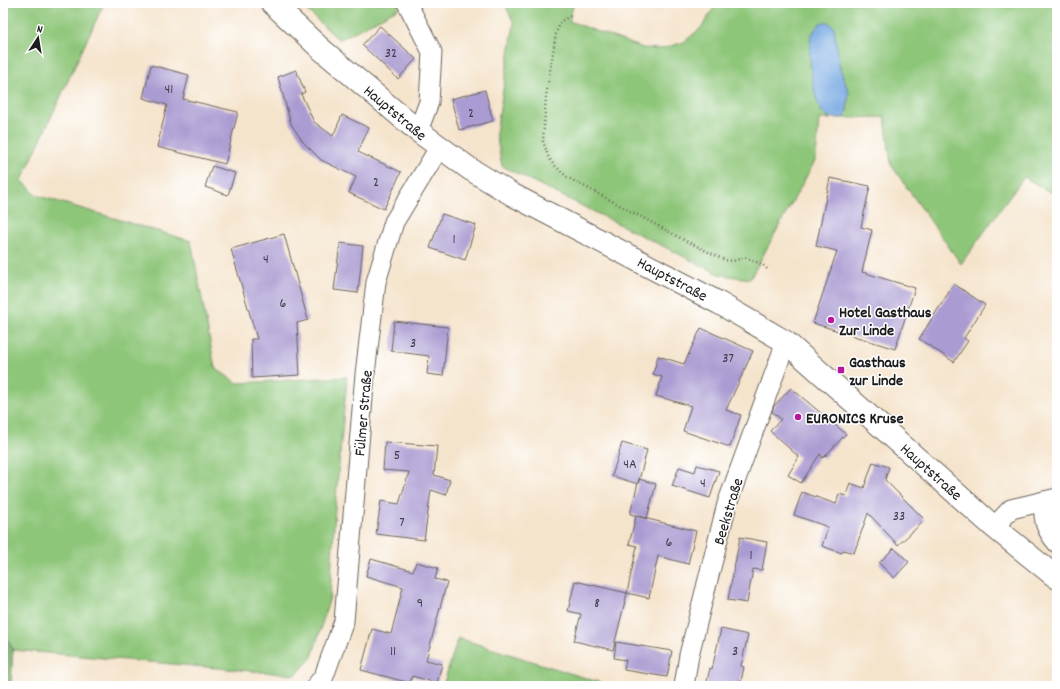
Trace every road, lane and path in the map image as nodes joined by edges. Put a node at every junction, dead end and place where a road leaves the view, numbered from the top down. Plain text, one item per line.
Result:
1 (272, 3) edge
2 (407, 3) edge
3 (570, 16) dead end
4 (418, 131) junction
5 (439, 148) junction
6 (767, 269) dead end
7 (786, 342) junction
8 (1050, 500) edge
9 (994, 527) junction
10 (1057, 543) edge
11 (1057, 578) edge
12 (316, 686) edge
13 (684, 686) edge

1 - 4 main road, Hauptstraße
2 - 4 street
3 - 6 path
4 - 5 main road, Hauptstraße
5 - 7 main road, Hauptstraße
5 - 12 street, Fülmer Straße
7 - 9 main road, Hauptstraße
7 - 13 street, Beekstraße
8 - 9 street
8 - 10 street
9 - 11 main road, Hauptstraße

